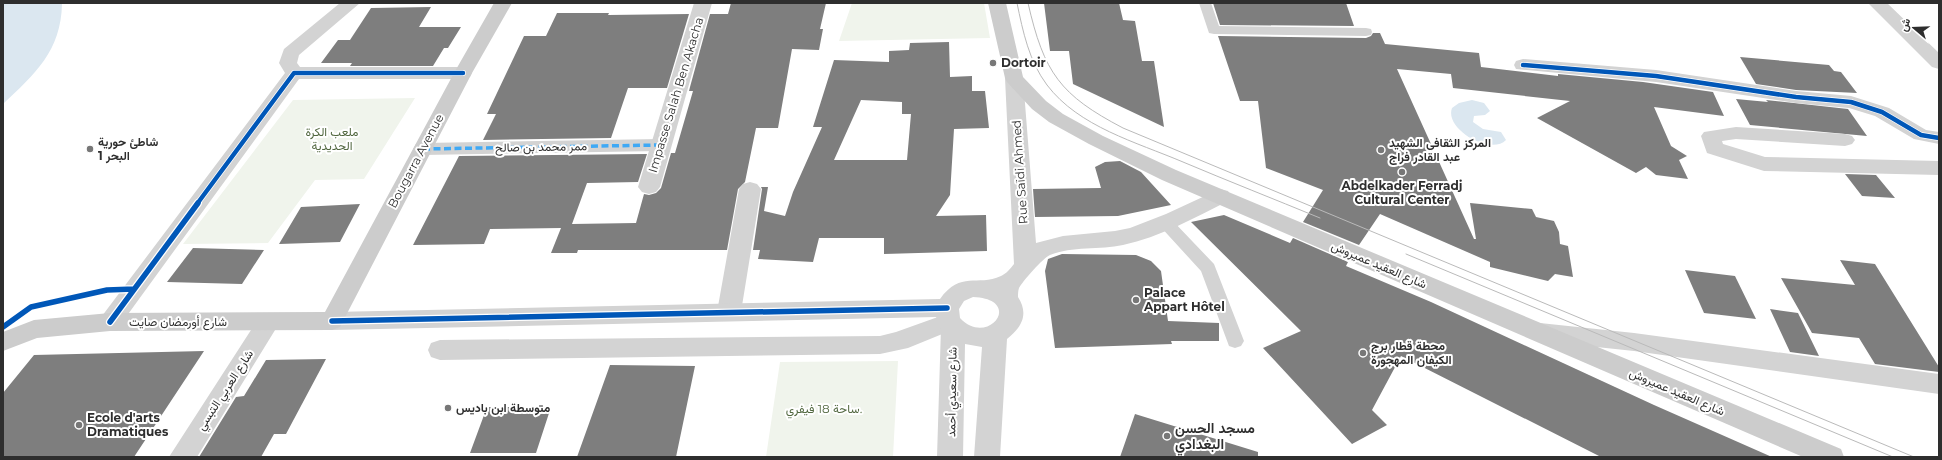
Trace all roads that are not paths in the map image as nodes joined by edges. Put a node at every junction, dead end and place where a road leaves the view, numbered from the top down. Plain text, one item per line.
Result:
1 (351, 3) edge
2 (503, 3) edge
3 (703, 3) edge
4 (997, 3) edge
5 (1205, 3) edge
6 (1877, 3) edge
7 (1366, 32) dead end
8 (1939, 63) edge
9 (1523, 66) dead end
10 (294, 73) junction
11 (463, 73) junction
12 (1014, 78) junction
13 (1939, 138) edge
14 (1845, 140) dead end
15 (660, 145) junction
16 (423, 148) junction
17 (1939, 168) edge
18 (648, 187) dead end
19 (750, 189) dead end
20 (1220, 196) junction
21 (1166, 224) junction
22 (1026, 266) junction
23 (1002, 290) junction
24 (729, 312) junction
25 (950, 319) junction
26 (332, 321) junction
27 (110, 322) junction
28 (268, 322) junction
29 (1534, 332) junction
30 (995, 335) junction
31 (1235, 341) dead end
32 (3, 342) edge
33 (440, 350) dead end
34 (1939, 384) edge
35 (182, 457) edge
36 (950, 457) edge
37 (988, 457) edge
38 (1831, 457) edge

1 - 10 street
2 - 11 main road, Bougarra Avenue
3 - 15 street, Impasse Salah Ben Akacha
4 - 12 main road
5 - 7 lane
6 - 8 street
9 - 13 street
10 - 11 street
10 - 27 street
11 - 16 main road, Bougarra Avenue
12 - 20 main road, شارع العقيد عميروش
12 - 22 street, Rue Saïdi Ahmed
14 - 17 street
15 - 16 street, ممر محمد بن صالح
15 - 18 street, Impasse Salah Ben Akacha
16 - 26 main road, Bougarra Avenue
19 - 24 street
20 - 21 street
20 - 29 main road, شارع العقيد عميروش
21 - 22 street
21 - 31 lane
22 - 23 street
23 - 25 street
23 - 30 street
24 - 25 street
24 - 26 street
25 - 30 street
25 - 33 street
25 - 36 street, شارع سعيدي أحمد
26 - 28 main road, شارع أورمضان صايت
27 - 28 main road, شارع أورمضان صايت
27 - 32 main road, شارع أورمضان صايت
28 - 35 street, شارع العربي التبسي
29 - 34 street
29 - 38 main road, شارع العقيد عميروش
30 - 37 street

